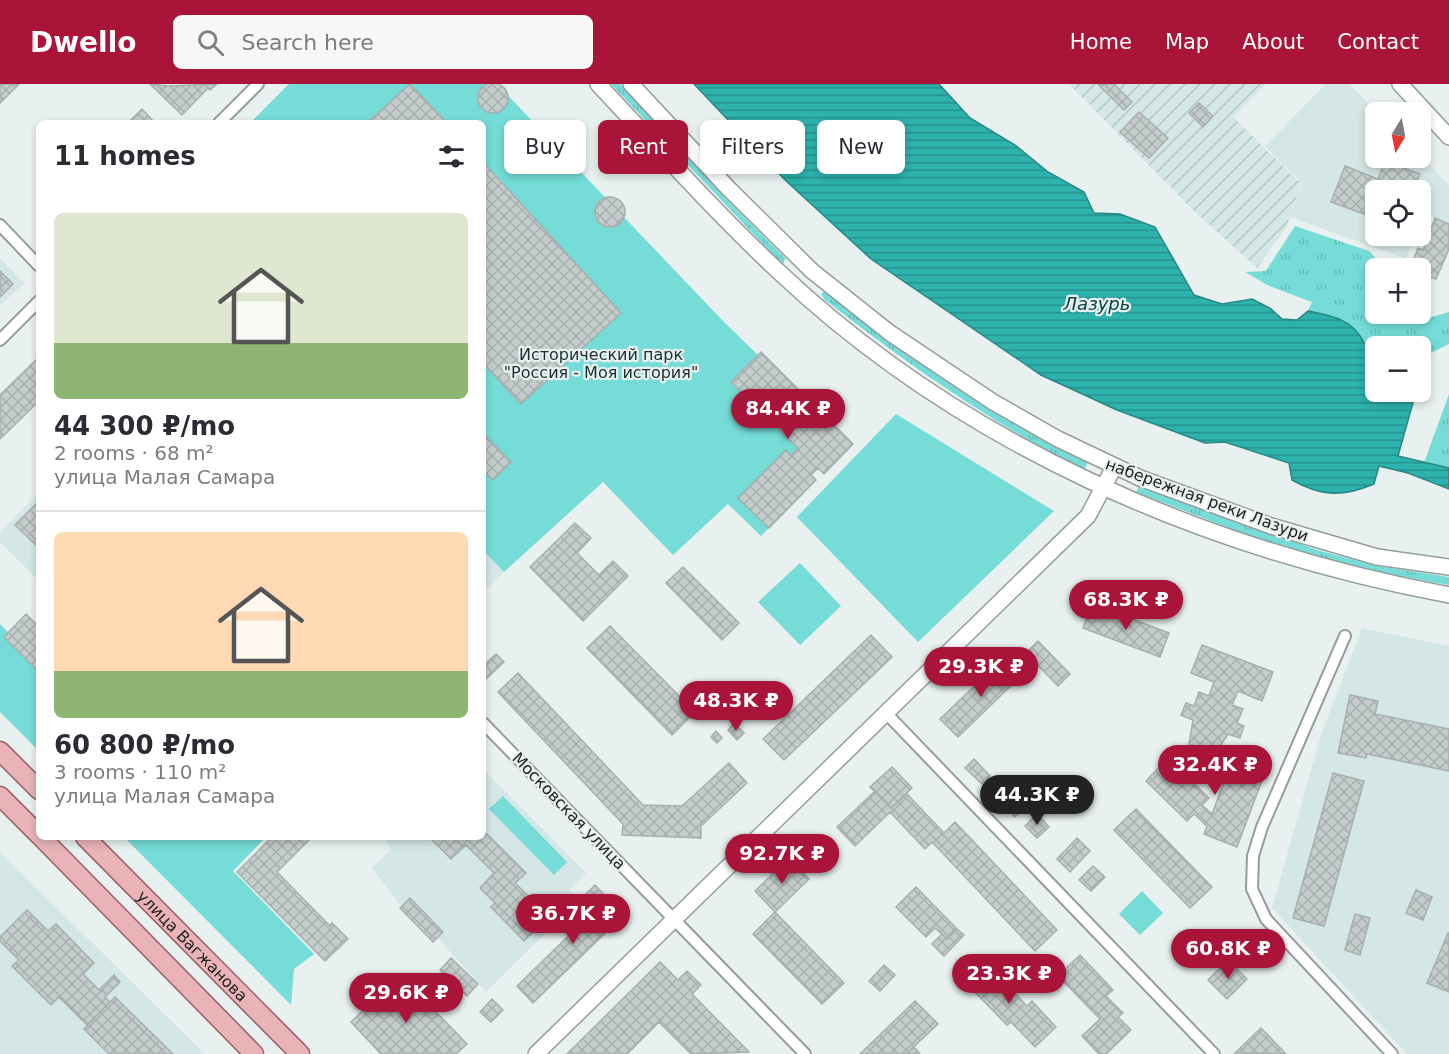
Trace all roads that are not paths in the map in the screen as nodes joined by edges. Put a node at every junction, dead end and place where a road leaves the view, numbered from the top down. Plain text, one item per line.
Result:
1 (258, 84) edge
2 (598, 84) edge
3 (631, 84) edge
4 (1400, 84) edge
5 (222, 120) edge
6 (1449, 137) edge
7 (0, 225) edge
8 (36, 263) edge
9 (36, 304) edge
10 (0, 340) edge
11 (1114, 467) junction
12 (1103, 488) junction
13 (1449, 567) edge
14 (1449, 595) edge
15 (1344, 636) dead end
16 (886, 713) junction
17 (486, 726) edge
18 (0, 751) edge
19 (36, 787) edge
20 (0, 796) edge
21 (36, 832) edge
22 (44, 840) edge
23 (88, 840) edge
24 (674, 920) junction
25 (254, 1054) edge
26 (300, 1054) edge
27 (536, 1054) edge
28 (805, 1054) edge
29 (1214, 1054) edge
30 (1392, 1054) edge

1 - 5 street
2 - 12 main road, набережная реки Лазури
3 - 11 main road, набережная реки Лазури
4 - 6 main road
7 - 8 street
9 - 10 street
11 - 12 main road
11 - 13 main road, набережная реки Лазури
12 - 14 main road, набережная реки Лазури
12 - 16 main road
15 - 30 street
16 - 24 main road
16 - 29 street
17 - 24 street, Московская улица
18 - 19 main road
20 - 21 main road, улица Вагжанова
22 - 25 main road, улица Вагжанова
23 - 26 main road, улица Вагжанова
24 - 27 main road
24 - 28 street, Московская улица

